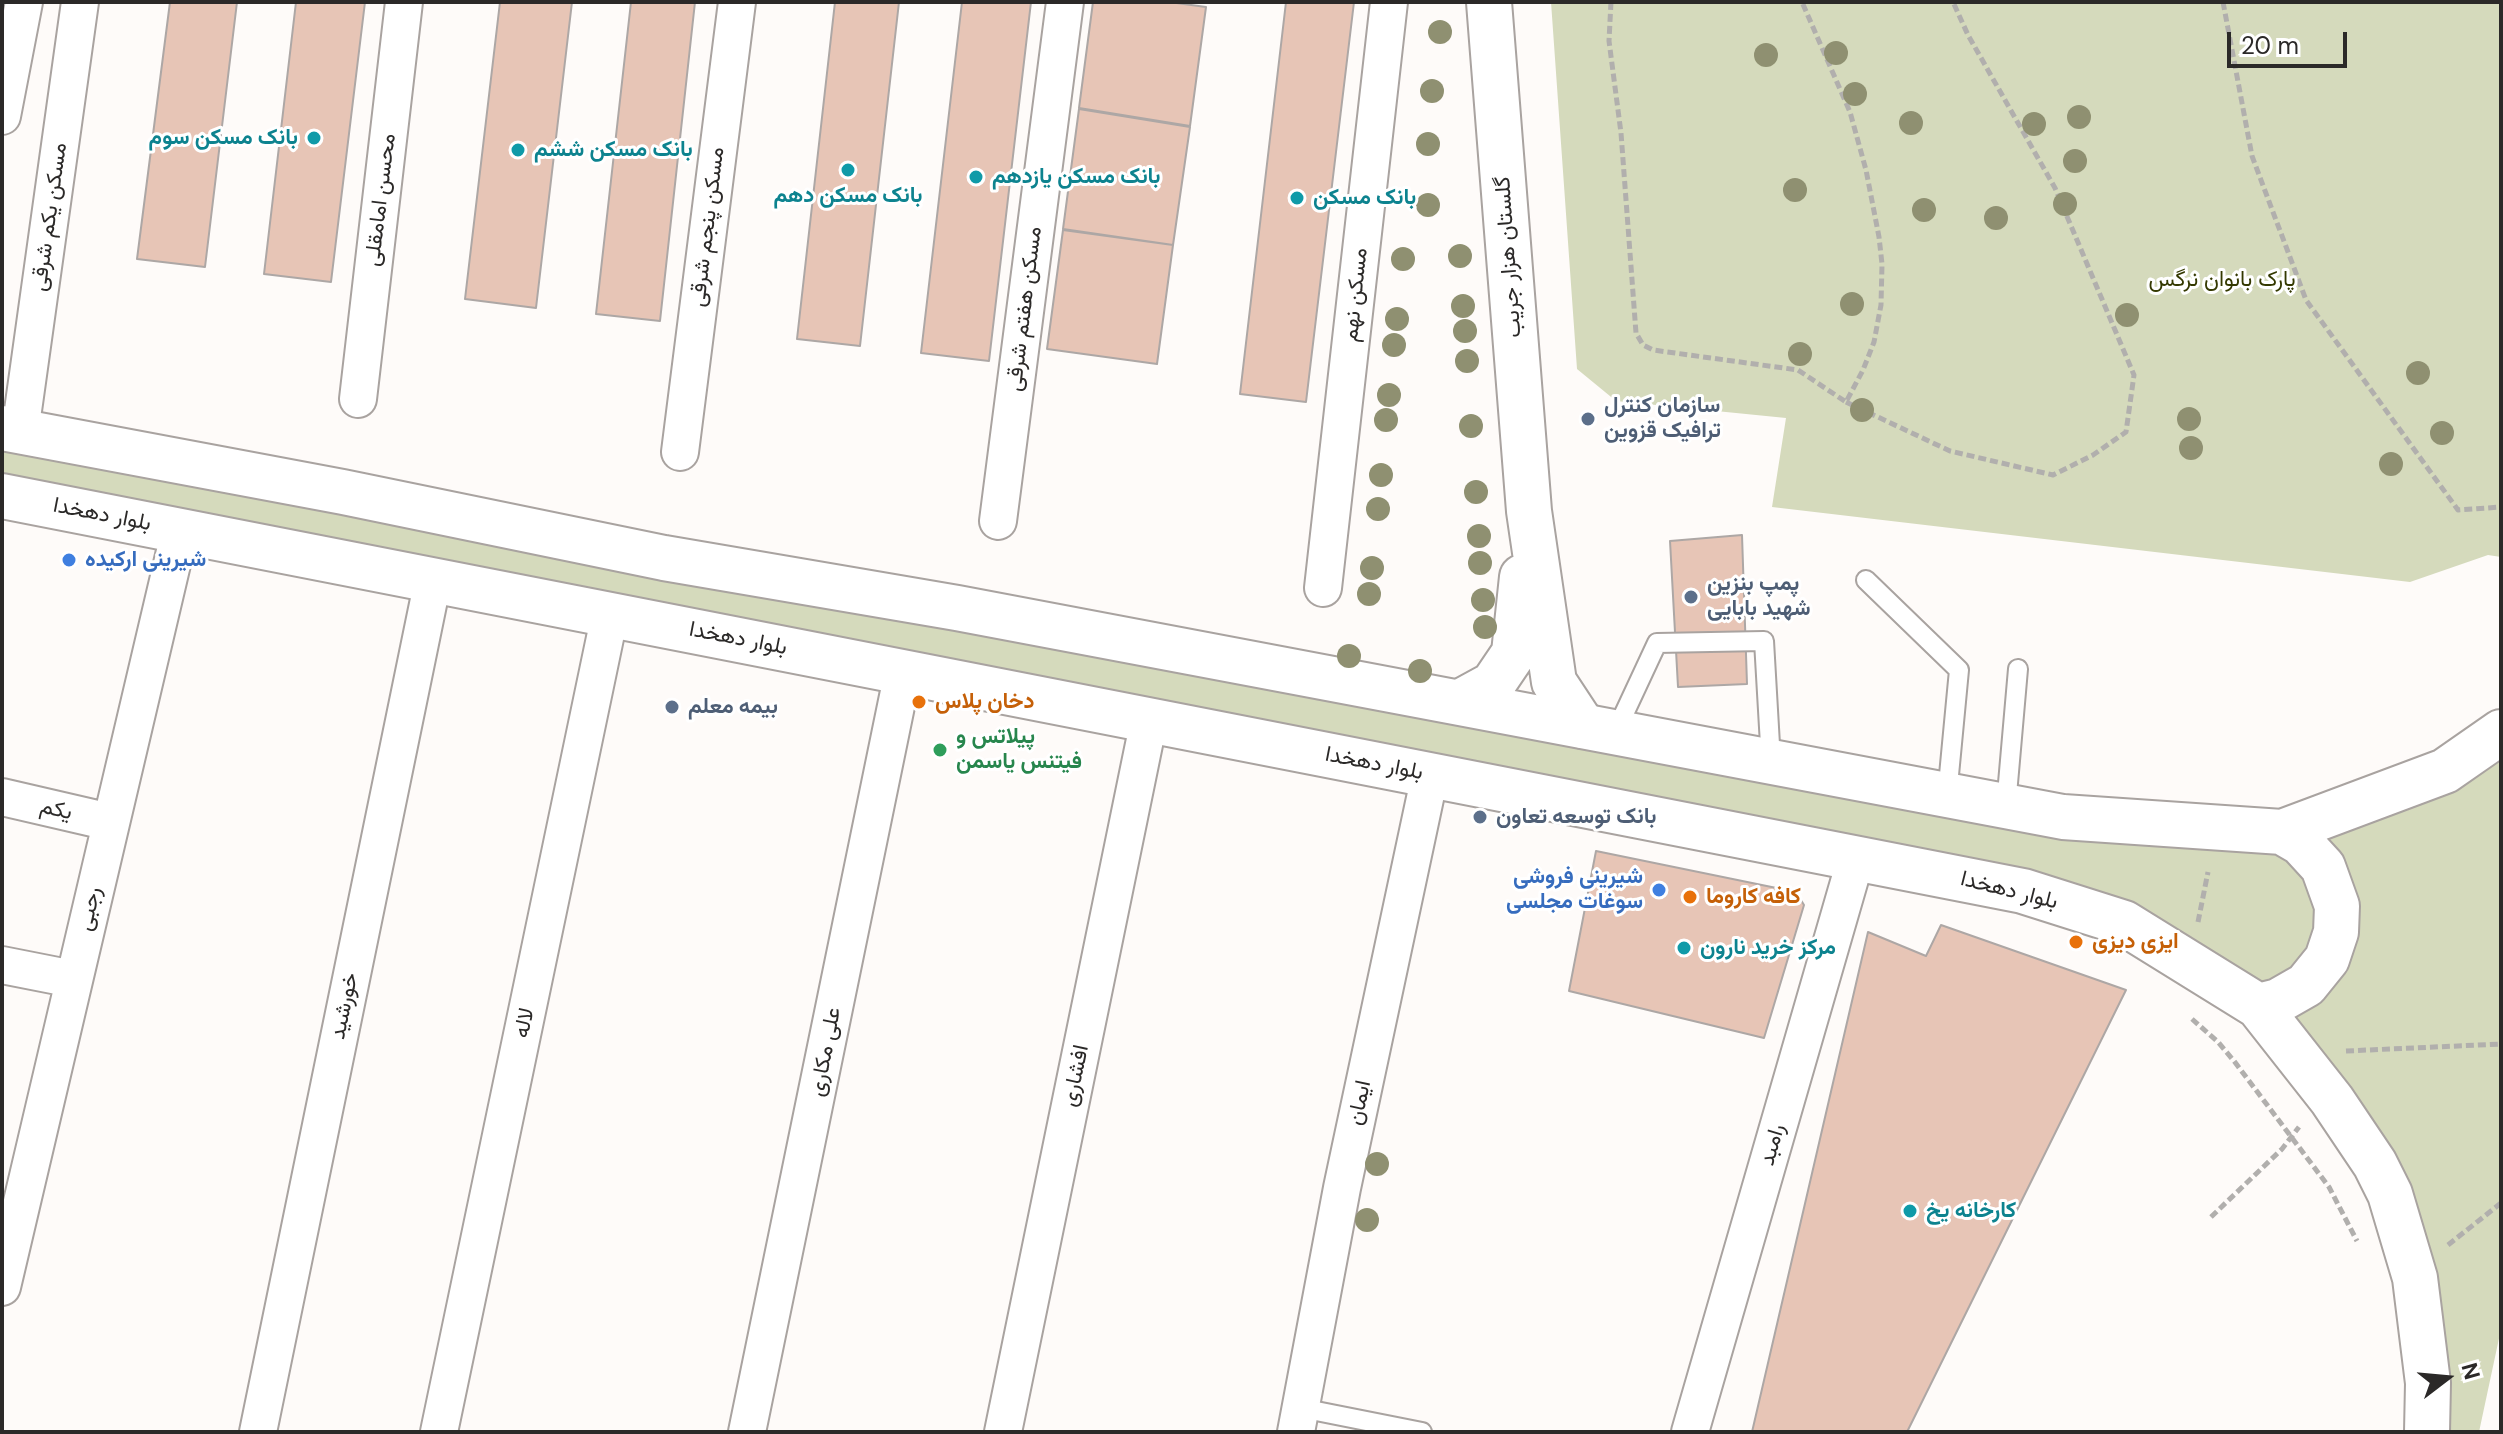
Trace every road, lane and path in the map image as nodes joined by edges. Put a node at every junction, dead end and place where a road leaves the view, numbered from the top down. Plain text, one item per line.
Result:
1 (24, 2) edge
2 (80, 2) edge
3 (404, 2) edge
4 (737, 2) edge
5 (1065, 2) edge
6 (1389, 2) edge
7 (1489, 2) edge
8 (1611, 2) edge
9 (1802, 2) edge
10 (1953, 2) edge
11 (2223, 2) edge
12 (2, 116) edge
13 (358, 399) dead end
14 (1846, 402) junction
15 (11, 430) edge
16 (680, 452) dead end
17 (2, 496) edge
18 (2501, 507) edge
19 (1529, 511) junction
20 (998, 521) dead end
21 (180, 530) junction
22 (433, 580) junction
23 (1866, 580) dead end
24 (1323, 588) dead end
25 (610, 614) junction
26 (2018, 669) dead end
27 (903, 672) junction
28 (1460, 702) junction
29 (1149, 720) junction
30 (1600, 729) junction
31 (2501, 732) edge
32 (1771, 762) junction
33 (1430, 775) junction
34 (1947, 796) junction
35 (2, 797) edge
36 (2006, 806) junction
37 (110, 822) junction
38 (2282, 832) junction
39 (1856, 858) junction
40 (2208, 872) dead end
41 (2196, 929) dead end
42 (2, 965) edge
43 (73, 979) junction
44 (2258, 1006) junction
45 (2187, 1015) dead end
46 (2501, 1044) edge
47 (2340, 1052) dead end
48 (2300, 1125) dead end
49 (2329, 1187) dead end
50 (2501, 1203) edge
51 (2211, 1217) dead end
52 (9, 1223) edge
53 (2441, 1251) dead end
54 (2, 1287) edge
55 (1299, 1420) edge
56 (258, 1432) edge
57 (439, 1432) edge
58 (747, 1432) edge
59 (1003, 1432) edge
60 (1422, 1432) edge
61 (1690, 1432) edge
62 (2427, 1432) edge

1 - 12 street
2 - 15 street, مسکن یکم شرقی
3 - 13 street, محسن امامقلی
4 - 16 street, مسکن پنجم شرقی
5 - 20 street, مسکن هفتم شرقی
6 - 24 street, مسکن نهم
7 - 19 main road, گلستان هزار جریب
8 - 14 path
9 - 14 path
10 - 14 path
11 - 18 path
15 - 28 main road
17 - 21 main road, بلوار دهخدا
19 - 28 main road
19 - 30 main road
21 - 22 main road, بلوار دهخدا
21 - 37 street, رجبی
22 - 25 main road, بلوار دهخدا
22 - 56 street, خورشید
23 - 34 lane
25 - 27 main road, بلوار دهخدا
25 - 57 street, لاله
26 - 36 lane
27 - 29 main road, بلوار دهخدا
27 - 58 street, علی مکاری
28 - 30 main road
29 - 33 main road, بلوار دهخدا
29 - 59 street, افشاری
30 - 32 main road
30 - 32 lane
31 - 38 main road
32 - 34 main road
33 - 39 main road, بلوار دهخدا
33 - 55 street, ایمان
34 - 36 main road
35 - 37 street, یکم
36 - 38 main road
37 - 43 street, رجبی
38 - 44 main road
39 - 44 main road, بلوار دهخدا
39 - 61 street, رامبد
40 - 41 path
42 - 43 street
43 - 52 street, رجبی
44 - 62 main road, بلوار دهخدا
45 - 49 path
46 - 47 path
48 - 51 path
50 - 53 path
52 - 54 street, رجبی
55 - 60 lane

